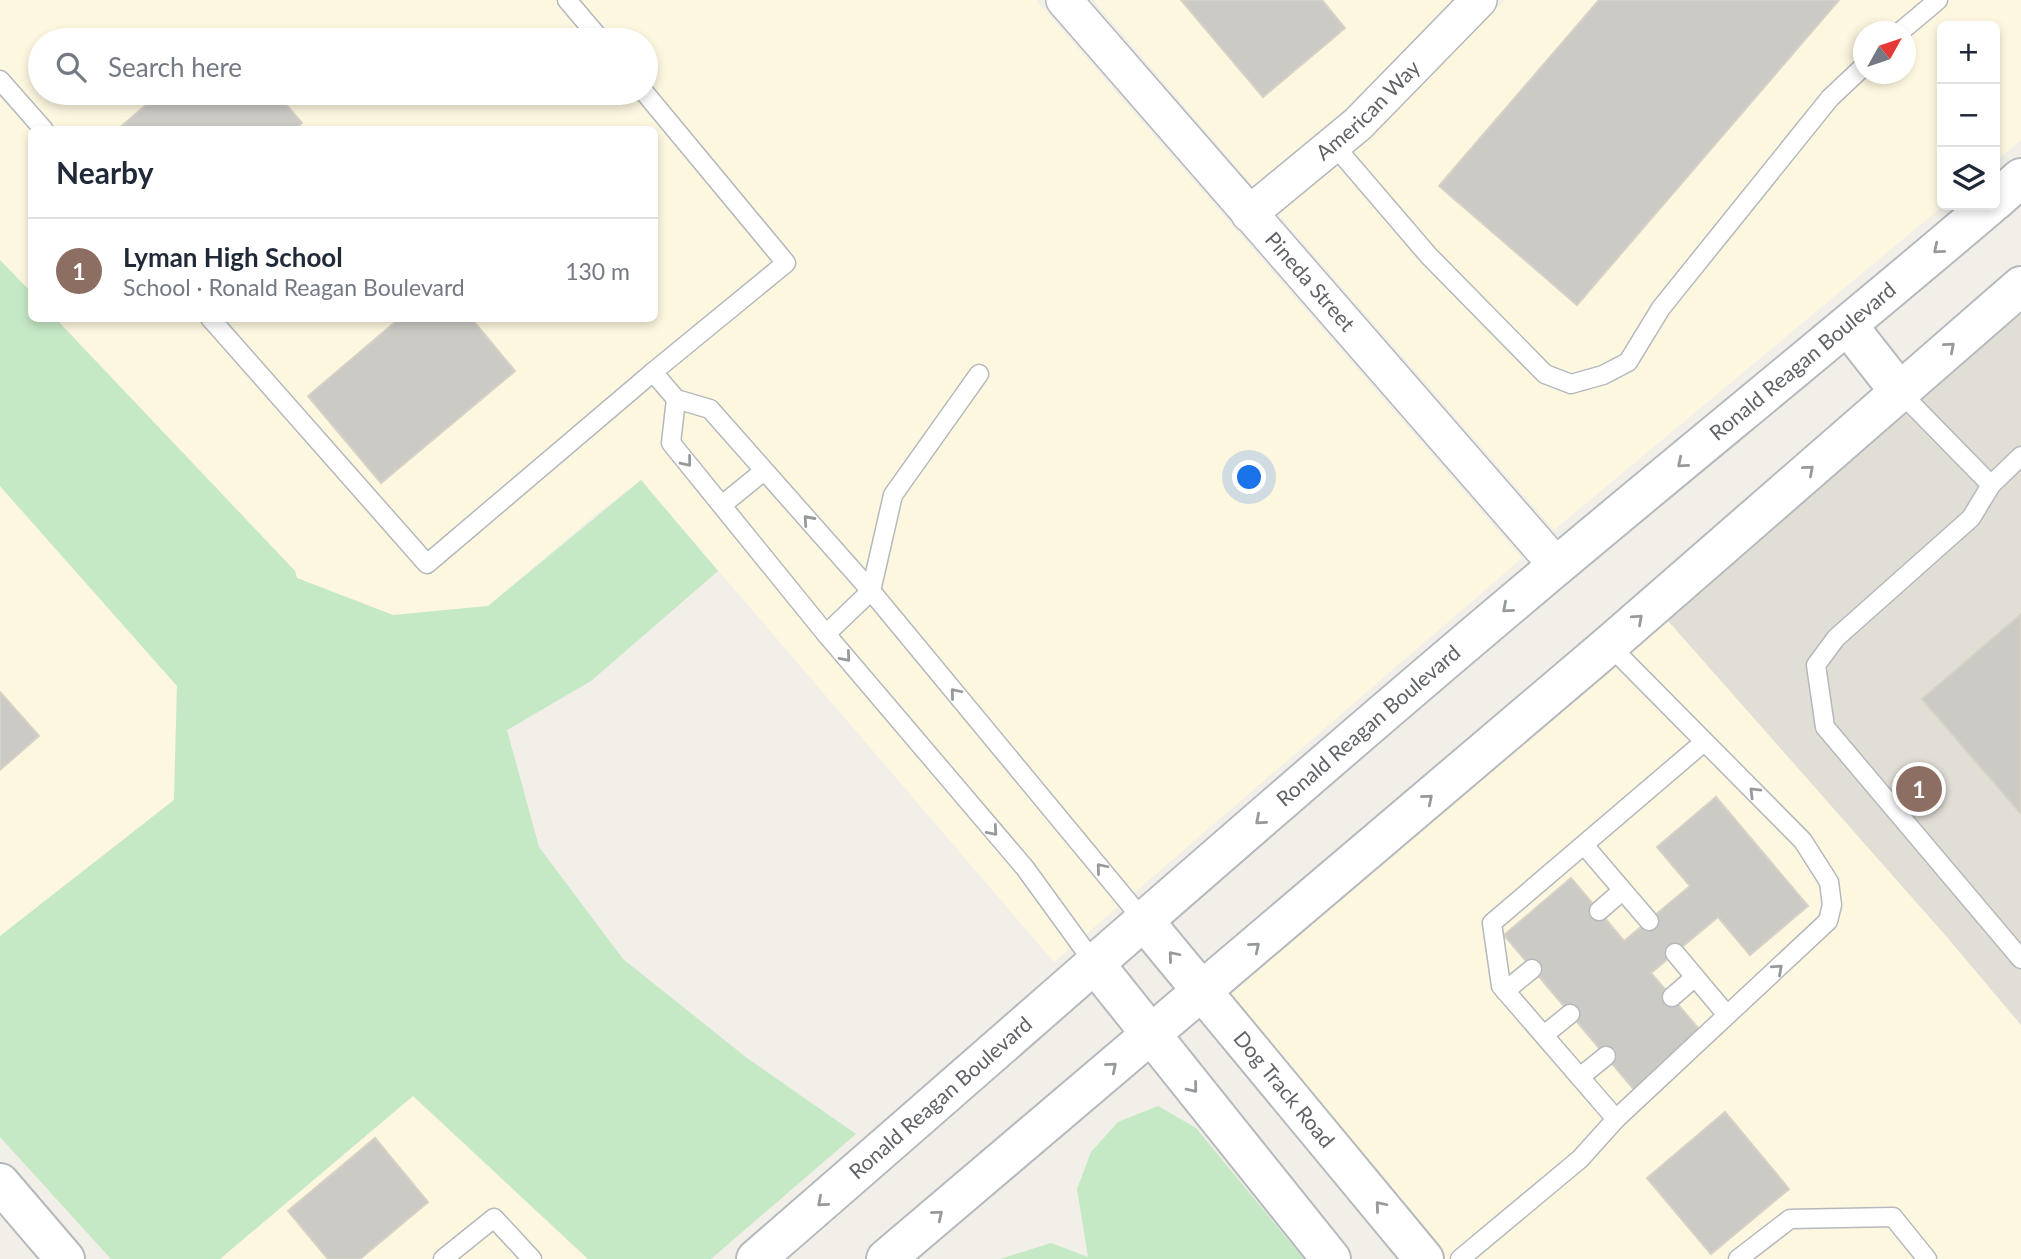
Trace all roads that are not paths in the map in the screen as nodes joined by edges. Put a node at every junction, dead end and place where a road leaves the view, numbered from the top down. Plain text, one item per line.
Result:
1 (567, 0) edge
2 (1064, 0) edge
3 (1479, 0) edge
4 (1938, 0) edge
5 (1913, 21) edge
6 (591, 28) edge
7 (1853, 76) edge
8 (0, 80) edge
9 (655, 105) edge
10 (40, 126) edge
11 (1333, 144) junction
12 (2021, 178) edge
13 (2000, 197) edge
14 (1984, 210) edge
15 (1250, 214) junction
16 (2021, 286) edge
17 (214, 322) edge
18 (1848, 326) junction
19 (653, 372) junction
20 (979, 374) dead end
21 (1899, 391) junction
22 (676, 399) junction
23 (2021, 456) edge
24 (764, 471) junction
25 (1991, 485) junction
26 (722, 505) junction
27 (1557, 566) junction
28 (871, 591) junction
29 (826, 634) junction
30 (1608, 645) junction
31 (1704, 742) junction
32 (1584, 845) junction
33 (1622, 891) junction
34 (1598, 911) dead end
35 (1144, 921) junction
36 (1649, 921) dead end
37 (1675, 953) dead end
38 (2021, 959) edge
39 (1094, 963) junction
40 (1532, 969) dead end
41 (1695, 977) junction
42 (1505, 990) junction
43 (1203, 991) junction
44 (1672, 998) dead end
45 (1570, 1014) dead end
46 (1727, 1015) junction
47 (1150, 1035) junction
48 (1544, 1035) junction
49 (1606, 1056) dead end
50 (1580, 1077) junction
51 (1616, 1119) junction
52 (0, 1183) edge
53 (65, 1259) edge
54 (443, 1259) edge
55 (532, 1259) edge
56 (756, 1259) edge
57 (886, 1259) edge
58 (1331, 1259) edge
59 (1424, 1259) edge
60 (1460, 1259) edge
61 (1738, 1259) edge
62 (1927, 1259) edge

1 - 6 lane
2 - 15 street, Pineda Street
3 - 11 street, American Way
4 - 5 lane
7 - 11 lane
8 - 10 lane
9 - 19 lane
11 - 15 street, American Way
12 - 13 main road
14 -> 18 main road, Ronald Reagan Boulevard
15 - 27 street, Pineda Street
21 -> 16 main road
17 - 19 lane
18 - 21 main road
18 -> 27 main road, Ronald Reagan Boulevard
19 - 22 lane
20 - 28 lane
21 - 25 lane
30 -> 21 main road
22 - 24 lane
22 -> 26 lane
23 - 25 lane
24 - 26 lane
28 -> 24 lane
25 - 38 lane
26 - 29 lane
27 -> 35 main road, Ronald Reagan Boulevard
28 - 29 lane
35 -> 28 lane
29 -> 39 lane
30 - 31 lane
43 -> 30 main road
31 - 32 lane
46 -> 31 lane
32 - 33 lane
32 - 42 lane
33 - 34 lane
33 - 36 lane
35 - 39 main road, Ronald Reagan Boulevard
43 -> 35 main road, Dog Track Road
37 - 41 lane
39 - 47 main road
39 -> 56 main road, Ronald Reagan Boulevard
40 - 42 lane
41 - 44 lane
41 - 46 lane
42 - 48 lane
43 - 47 main road
59 -> 43 main road, Dog Track Road
45 - 48 lane
46 - 51 lane
57 -> 47 main road
47 -> 58 main road
48 - 50 lane
49 - 50 lane
50 - 51 lane
51 - 60 lane
52 - 53 main road
54 - 55 lane
61 - 62 lane

